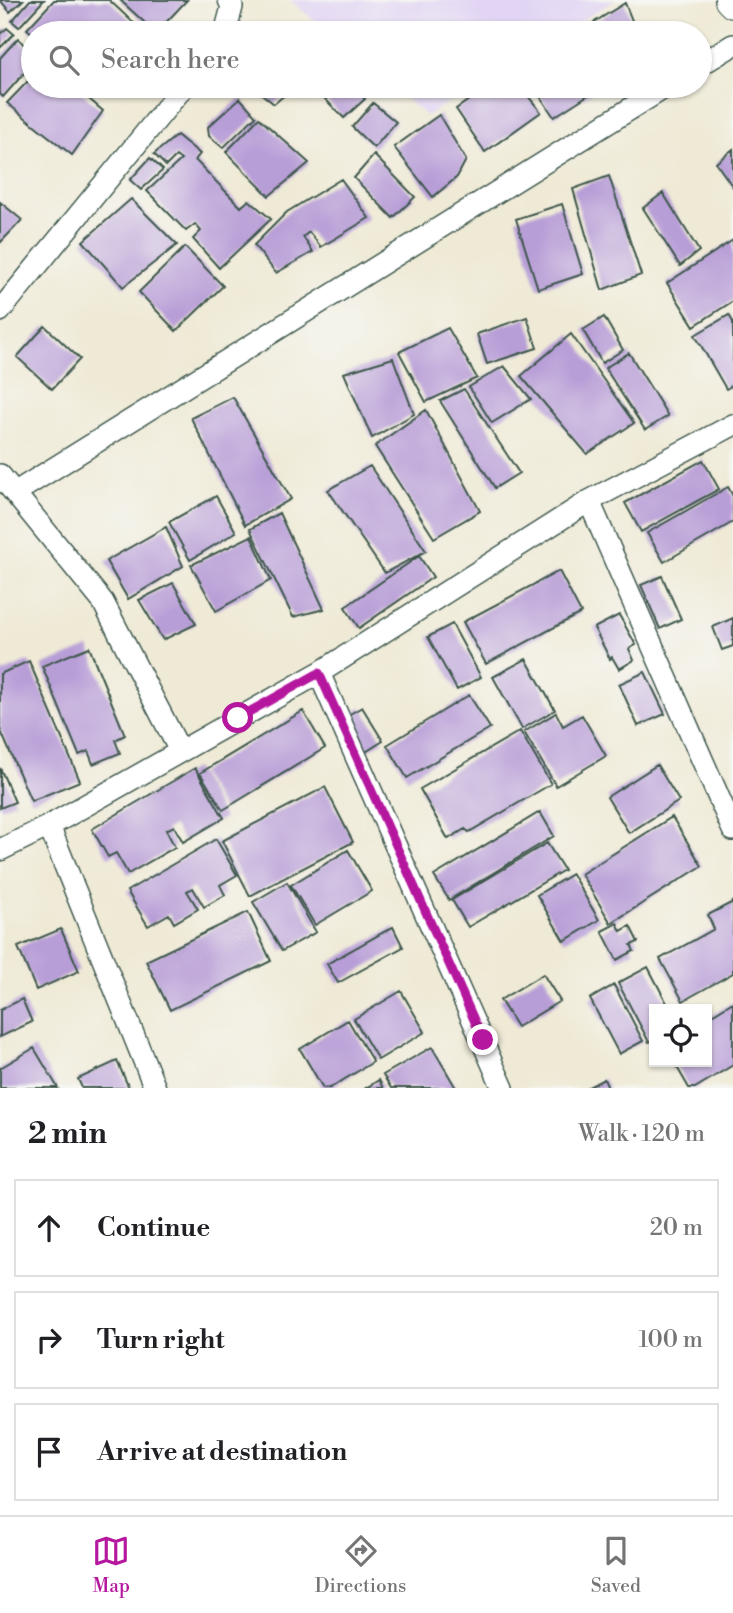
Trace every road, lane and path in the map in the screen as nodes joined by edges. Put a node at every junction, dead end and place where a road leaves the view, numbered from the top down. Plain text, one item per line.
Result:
1 (229, 0) edge
2 (228, 21) edge
3 (733, 45) edge
4 (712, 58) edge
5 (174, 98) edge
6 (648, 98) edge
7 (0, 311) edge
8 (733, 425) edge
9 (0, 475) edge
10 (16, 492) junction
11 (589, 501) junction
12 (319, 673) junction
13 (180, 751) junction
14 (49, 826) junction
15 (733, 830) edge
16 (0, 850) edge
17 (155, 1088) edge
18 (503, 1088) edge

1 - 2 street
3 - 4 street
5 - 7 street
6 - 10 street
8 - 11 street
9 - 10 street
10 - 13 street
11 - 12 street
11 - 15 street
12 - 13 street
12 - 18 street
13 - 14 street
14 - 16 street
14 - 17 street

